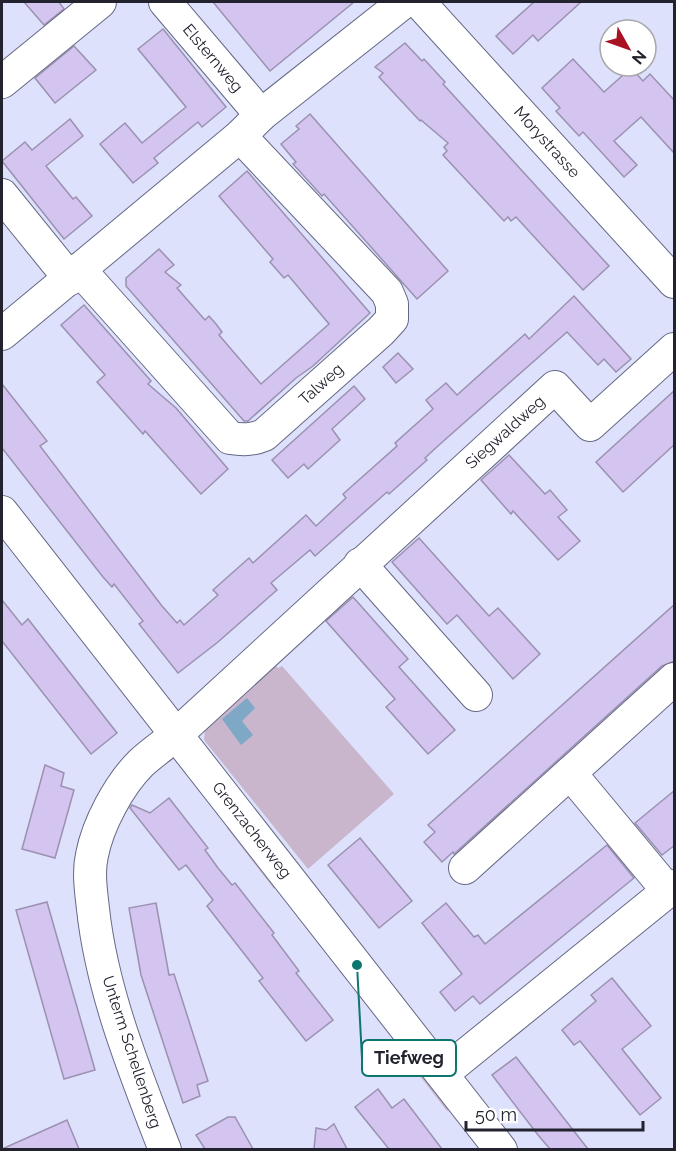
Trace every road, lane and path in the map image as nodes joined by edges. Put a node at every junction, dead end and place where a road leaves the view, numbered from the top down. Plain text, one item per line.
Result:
1 (100, 2) edge
2 (165, 2) edge
3 (404, 2) edge
4 (419, 2) edge
5 (2, 82) edge
6 (251, 126) junction
7 (2, 195) edge
8 (74, 274) junction
9 (675, 282) edge
10 (2, 334) edge
11 (675, 349) edge
12 (2, 512) edge
13 (360, 564) junction
14 (675, 679) edge
15 (476, 695) dead end
16 (177, 734) junction
17 (570, 774) junction
18 (465, 868) dead end
19 (671, 889) edge
20 (442, 1074) junction
21 (165, 1149) edge
22 (501, 1149) edge

1 - 5 street
2 - 6 street, Elsternweg
3 - 6 street
4 - 9 street, Morystrasse
6 - 8 street
6 - 8 street, Talweg
7 - 8 street
8 - 10 street
11 - 13 street, Siegwaldweg
12 - 16 street, Grenzacherweg
13 - 15 street
13 - 16 street, Siegwaldweg
14 - 17 street
16 - 20 street, Grenzacherweg
16 - 21 street, Unterm Schellenberg
17 - 18 street
17 - 19 street
19 - 20 street
20 - 22 street, Grenzacherweg

